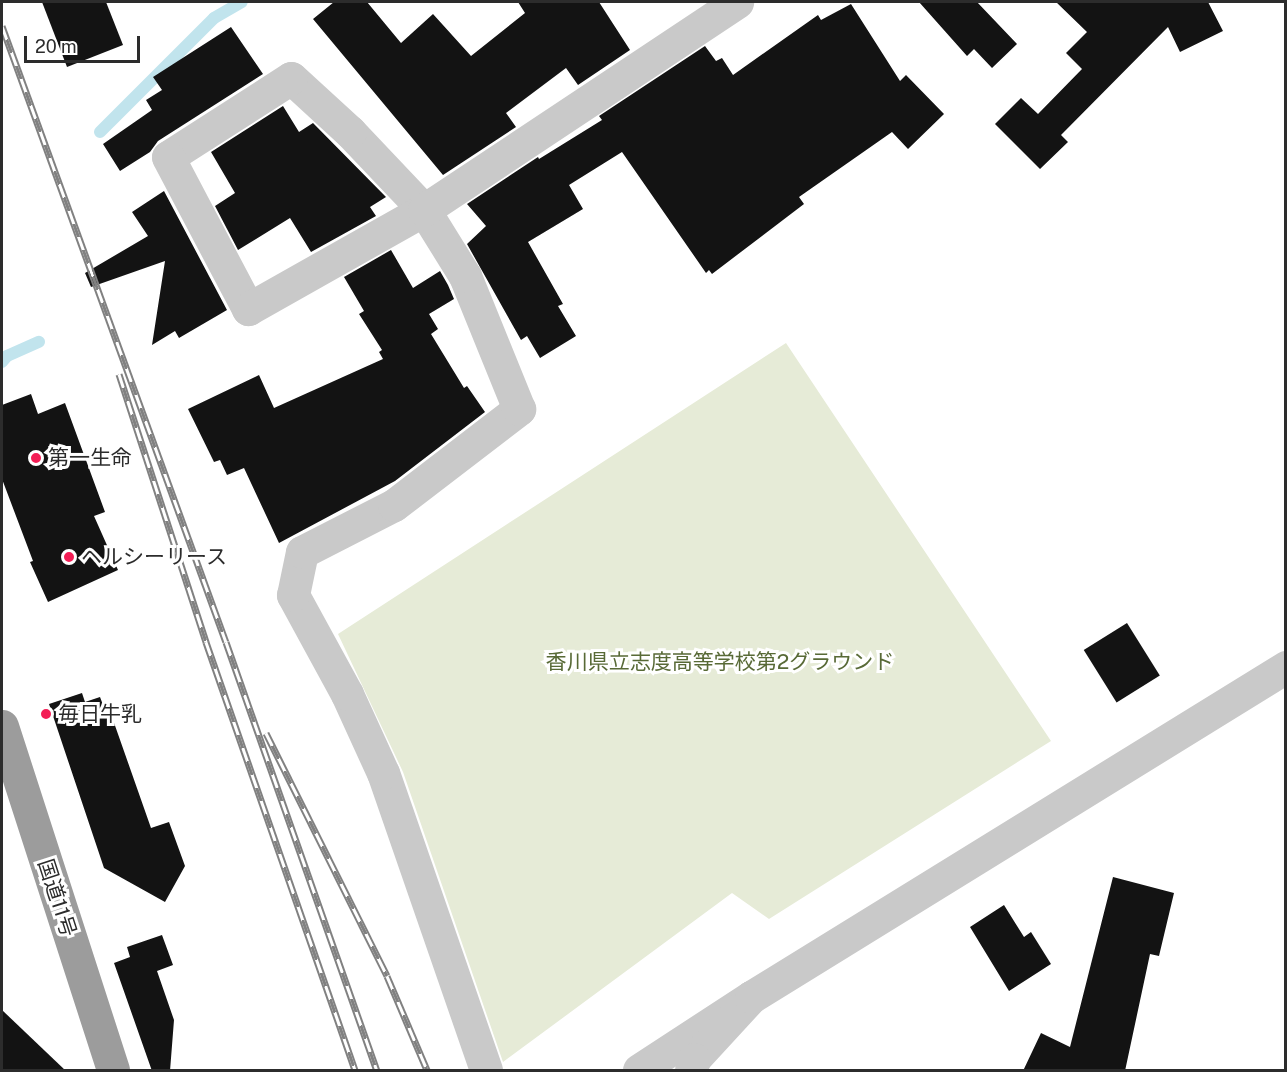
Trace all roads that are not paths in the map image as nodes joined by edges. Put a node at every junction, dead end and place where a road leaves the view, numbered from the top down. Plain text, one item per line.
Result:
1 (737, 2) edge
2 (424, 210) junction
3 (1286, 667) edge
4 (2, 726) edge
5 (751, 997) junction
6 (113, 1071) edge
7 (486, 1071) edge
8 (639, 1071) edge
9 (690, 1071) edge

1 - 2 street
2 - 2 street
2 - 7 street
3 - 5 street
4 - 6 highway, 国道11号
5 - 8 street
5 - 9 street

